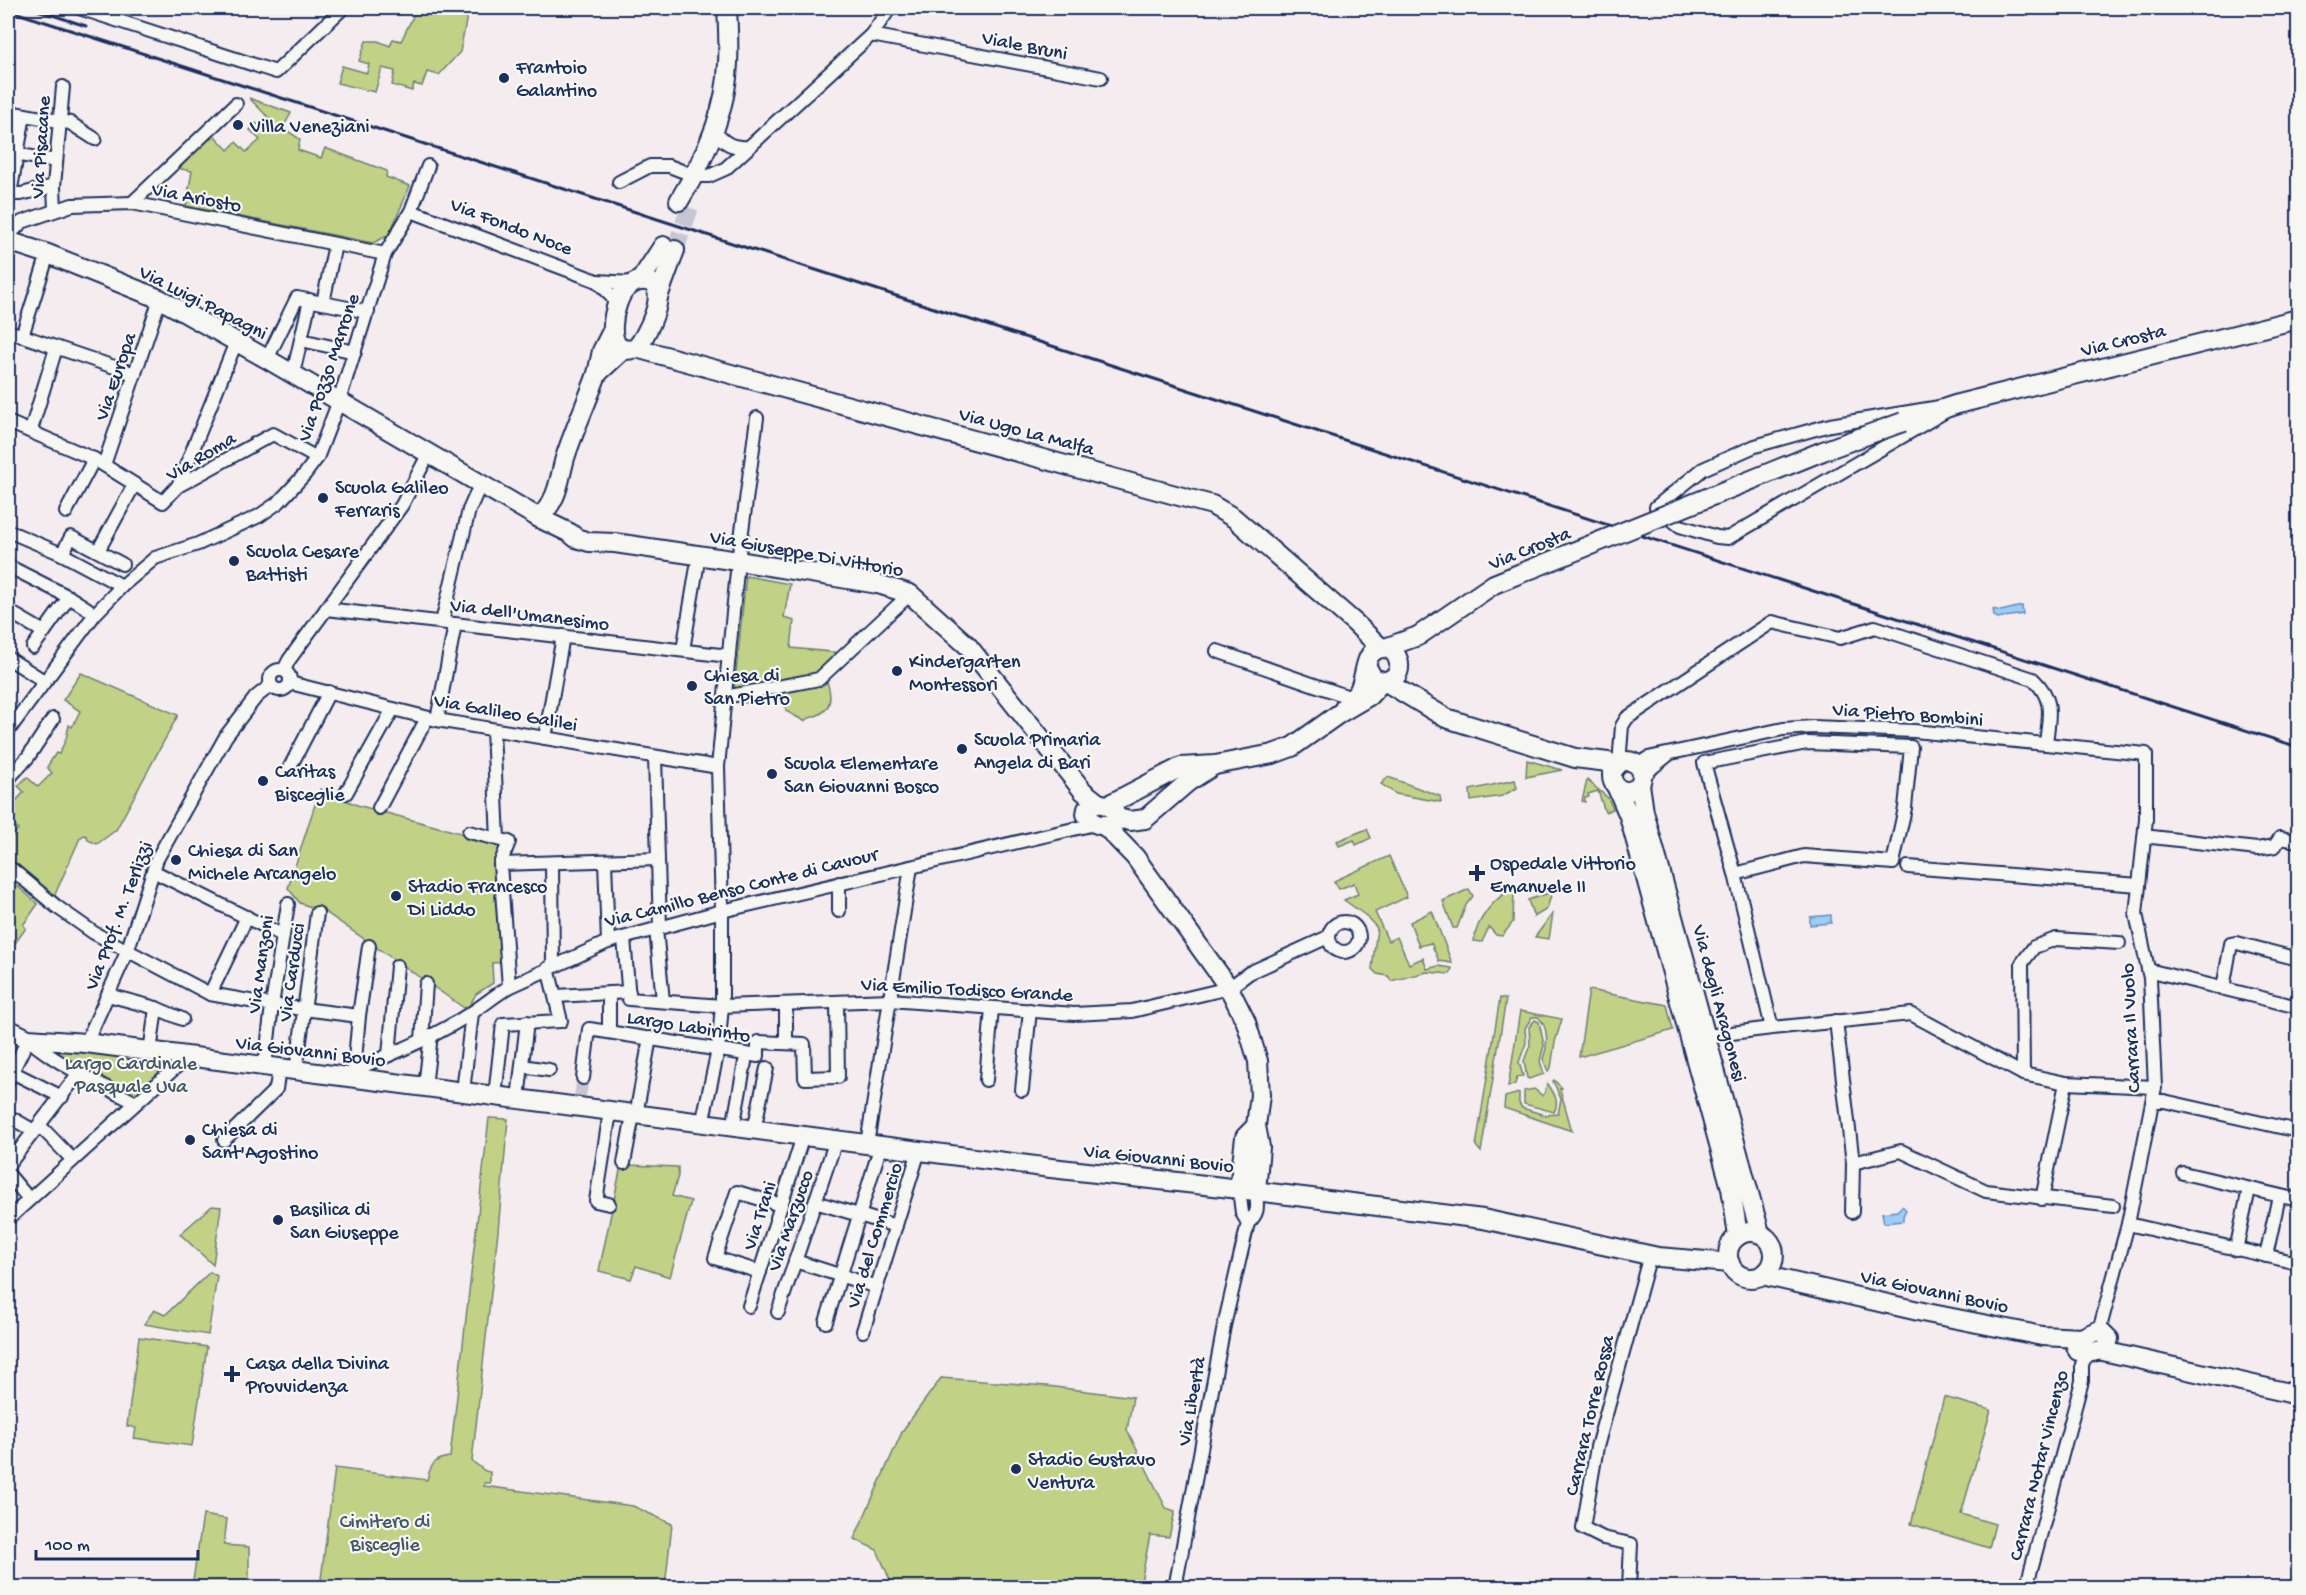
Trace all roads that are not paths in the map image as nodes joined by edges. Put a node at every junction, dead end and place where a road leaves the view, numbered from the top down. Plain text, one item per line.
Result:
1 (79, 8) edge
2 (342, 8) edge
3 (727, 8) edge
4 (890, 8) edge
5 (871, 35) junction
6 (1101, 78) dead end
7 (63, 87) dead end
8 (236, 104) dead end
9 (8, 112) edge
10 (24, 115) junction
11 (59, 121) junction
12 (714, 131) junction
13 (94, 139) dead end
14 (749, 147) junction
15 (12, 154) edge
16 (56, 162) junction
17 (428, 166) dead end
18 (694, 176) junction
19 (619, 182) dead end
20 (54, 186) junction
21 (13, 194) edge
22 (132, 203) junction
23 (685, 203) tunnel mouth
24 (55, 210) junction
25 (411, 211) junction
26 (8, 236) edge
27 (8, 241) edge
28 (334, 244) junction
29 (48, 254) junction
30 (385, 254) junction
31 (597, 281) junction
32 (637, 282) junction
33 (658, 297) junction
34 (160, 299) junction
35 (309, 300) junction
36 (323, 303) junction
37 (617, 306) junction
38 (368, 312) junction
39 (2298, 319) edge
40 (650, 327) junction
41 (8, 331) edge
42 (611, 333) junction
43 (22, 336) junction
44 (301, 340) junction
45 (236, 342) junction
46 (56, 348) junction
47 (630, 349) junction
48 (355, 352) junction
49 (665, 356) junction
50 (267, 359) junction
51 (135, 374) junction
52 (293, 374) junction
53 (597, 374) junction
54 (339, 401) junction
55 (1958, 404) junction
56 (757, 418) dead end
57 (8, 423) edge
58 (31, 430) junction
59 (429, 453) junction
60 (317, 458) junction
61 (99, 462) junction
62 (481, 483) junction
63 (134, 485) junction
64 (178, 486) junction
65 (66, 512) dead end
66 (539, 518) junction
67 (8, 531) edge
68 (98, 551) junction
69 (62, 554) junction
70 (699, 555) junction
71 (738, 561) junction
72 (122, 564) dead end
73 (8, 566) edge
74 (122, 586) junction
75 (910, 594) junction
76 (71, 598) junction
77 (88, 609) dead end
78 (326, 609) junction
79 (8, 611) edge
80 (1343, 613) junction
81 (448, 623) junction
82 (44, 632) junction
83 (563, 636) junction
84 (33, 647) dead end
85 (683, 650) junction
86 (1217, 651) dead end
87 (729, 656) junction
88 (8, 658) edge
89 (1367, 665) junction
90 (1389, 665) junction
91 (284, 670) junction
92 (44, 681) junction
93 (290, 683) junction
94 (271, 685) junction
95 (329, 692) junction
96 (725, 697) junction
97 (1352, 698) junction
98 (393, 709) junction
99 (1340, 712) junction
100 (431, 719) junction
101 (53, 720) dead end
102 (493, 730) junction
103 (8, 731) edge
104 (545, 738) junction
105 (2046, 742) junction
106 (2146, 754) joint
107 (655, 757) junction
108 (1215, 765) junction
109 (290, 766) dead end
110 (718, 767) junction
111 (1627, 774) junction
112 (8, 778) edge
113 (346, 792) dead end
114 (379, 808) dead end
115 (1101, 815) junction
116 (1144, 819) junction
117 (469, 832) dead end
118 (2144, 838) junction
119 (498, 839) junction
120 (2298, 841) edge
121 (1131, 853) junction
122 (658, 859) junction
123 (605, 861) junction
124 (552, 862) junction
125 (501, 864) junction
126 (8, 866) edge
127 (911, 867) junction
128 (1908, 867) dead end
129 (153, 871) junction
130 (1735, 874) junction
131 (839, 883) junction
132 (2139, 885) junction
133 (288, 904) dead end
134 (722, 910) junction
135 (839, 911) dead end
136 (317, 913) dead end
137 (247, 917) junction
138 (658, 928) junction
139 (282, 935) junction
140 (1328, 937) dead end
141 (624, 938) junction
142 (608, 942) junction
143 (2119, 943) dead end
144 (369, 946) dead end
145 (127, 952) junction
146 (2298, 959) edge
147 (397, 966) dead end
148 (550, 967) junction
149 (2148, 970) junction
150 (426, 984) dead end
151 (509, 987) junction
152 (1229, 988) junction
153 (2223, 988) junction
154 (609, 993) junction
155 (210, 994) junction
156 (108, 995) junction
157 (629, 995) junction
158 (556, 996) junction
159 (890, 1000) junction
160 (663, 1001) junction
161 (837, 1002) junction
162 (786, 1004) junction
163 (272, 1005) junction
164 (722, 1006) junction
165 (2298, 1006) edge
166 (156, 1008) junction
167 (993, 1008) junction
168 (305, 1009) junction
169 (1029, 1010) junction
170 (472, 1013) junction
171 (359, 1016) junction
172 (182, 1019) dead end
173 (1836, 1021) junction
174 (527, 1022) junction
175 (1772, 1028) junction
176 (8, 1029) edge
177 (609, 1031) junction
178 (427, 1037) junction
179 (1698, 1037) junction
180 (650, 1038) junction
181 (28, 1039) junction
182 (86, 1043) junction
183 (786, 1043) junction
184 (718, 1050) junction
185 (150, 1052) junction
186 (389, 1055) junction
187 (187, 1056) junction
188 (745, 1062) dead end
189 (522, 1066) junction
190 (767, 1068) dead end
191 (280, 1069) junction
192 (549, 1070) dead end
193 (79, 1073) junction
194 (351, 1074) junction
195 (2023, 1074) junction
196 (10, 1076) edge
197 (583, 1078) tunnel mouth
198 (986, 1080) dead end
199 (2066, 1083) junction
200 (425, 1087) junction
201 (2155, 1087) junction
202 (1022, 1090) dead end
203 (463, 1092) junction
204 (495, 1096) junction
205 (62, 1097) junction
206 (519, 1099) junction
207 (2153, 1101) junction
208 (134, 1102) junction
209 (610, 1112) junction
210 (634, 1115) junction
211 (8, 1116) edge
212 (702, 1124) junction
213 (37, 1128) junction
214 (733, 1128) junction
215 (754, 1130) junction
216 (2298, 1131) edge
217 (803, 1136) junction
218 (224, 1140) dead end
219 (836, 1140) junction
220 (874, 1144) junction
221 (919, 1150) junction
222 (72, 1159) junction
223 (624, 1163) dead end
224 (1853, 1163) junction
225 (8, 1165) edge
226 (2183, 1173) dead end
227 (8, 1174) edge
228 (2249, 1189) junction
229 (1247, 1190) junction
230 (2279, 1196) junction
231 (29, 1199) junction
232 (2042, 1199) junction
233 (2298, 1200) edge
234 (815, 1202) junction
235 (609, 1204) dead end
236 (781, 1205) junction
237 (2113, 1206) dead end
238 (1852, 1212) dead end
239 (859, 1215) junction
240 (8, 1220) edge
241 (2128, 1224) junction
242 (896, 1226) junction
243 (1760, 1233) junction
244 (1733, 1250) junction
245 (2236, 1250) junction
246 (1654, 1256) junction
247 (2266, 1256) junction
248 (1774, 1259) junction
249 (795, 1261) junction
250 (2298, 1263) edge
251 (760, 1272) junction
252 (840, 1275) junction
253 (1762, 1275) junction
254 (877, 1287) junction
255 (1819, 1287) junction
256 (749, 1306) dead end
257 (778, 1312) dead end
258 (826, 1322) dead end
259 (863, 1331) dead end
260 (2093, 1343) junction
261 (2298, 1395) edge
262 (1175, 1587) edge
263 (1629, 1587) edge
264 (2026, 1587) edge

1 - 2 street
3 - 12 street
4 - 5 street
5 - 6 street, Viale Bruni
5 - 14 street
7 - 11 street, Via Pisacane
8 - 22 street
9 - 10 street
10 - 11 street
10 - 15 street
11 - 13 street
11 - 16 street, Via Pisacane
12 - 14 street
12 - 18 street
14 - 18 street
15 - 16 street
15 - 21 street
16 - 20 street, Via Pisacane
17 - 25 street, Via Pozzo Marrone
18 - 19 street
18 - 23 street
20 - 21 street
20 - 24 street, Via Pisacane
22 - 24 street, Via Ariosto
22 - 28 street, Via Ariosto
24 - 26 street, Via Ariosto
25 - 30 street, Via Pozzo Marrone
25 - 31 street, Via Fondo Noce
27 - 29 street, Via Luigi Papagni
28 - 30 street, Via Ariosto
28 - 36 street
29 - 34 street, Via Luigi Papagni
29 - 43 street
30 - 38 street, Via Pozzo Marrone
31 - 32 street, Via Fondo Noce
31 - 37 street
32 - 33 street
32 - 33 street
32 - 37 street
33 - 40 street
34 - 45 street, Via Luigi Papagni
34 - 51 street, Via Europa
35 - 36 street
35 - 44 street
35 - 50 street
36 - 38 street
37 - 42 street
38 - 48 street, Via Pozzo Marrone
39 - 55 street, Via Crosta
40 - 47 street
40 - 49 street
41 - 43 street
42 - 47 street
42 - 53 street
43 - 46 street
44 - 48 street
44 - 52 street
45 - 50 street, Via Luigi Papagni
45 - 64 street
46 - 51 street
46 - 58 street
47 - 49 street, Via Ugo La Malfa
47 - 53 street
48 - 54 street, Via Pozzo Marrone
49 - 80 street, Via Ugo La Malfa
50 - 52 street, Via Luigi Papagni
51 - 61 street, Via Europa
52 - 54 street, Via Luigi Papagni
53 - 66 street
54 - 59 street, Via Giuseppe Di Vittorio
54 - 60 street, Via Pozzo Marrone
55 - 55 street, Via Crosta
55 - 90 street, Via Crosta, bridge
56 - 71 street
57 - 58 street, Via Roma
58 - 61 street, Via Roma
59 - 62 street, Via Giuseppe Di Vittorio
59 - 78 street
60 - 64 street, Via Roma
60 - 74 street, Via Pozzo Marrone
61 - 63 street, Via Roma
61 - 65 street, Via Europa
62 - 66 street, Via Giuseppe Di Vittorio
62 - 81 street
63 - 64 street, Via Roma
63 - 68 street
66 - 70 street, Via Giuseppe Di Vittorio
67 - 69 street
68 - 69 street
68 - 72 street
69 - 74 street
70 - 71 street, Via Giuseppe Di Vittorio
70 - 85 street
71 - 75 street, Via Giuseppe Di Vittorio
71 - 87 street
73 - 76 street
74 - 92 street, Via Pozzo Marrone
75 - 96 street
75 - 115 street, Via Giuseppe Di Vittorio
76 - 77 street
76 - 82 street
78 - 81 street, Via dell'Umanesimo
78 - 91 street
79 - 82 street
80 - 89 street
80 - 90 street, Via Ugo La Malfa
81 - 83 street, Via dell'Umanesimo
81 - 100 street
82 - 84 street
83 - 85 street, Via dell'Umanesimo
83 - 104 street
85 - 87 street, Via dell'Umanesimo
86 - 97 street
87 - 96 street
88 - 92 street
89 - 90 street
89 - 97 street
90 - 99 street
90 - 111 street
91 - 93 street
91 - 94 street
92 - 103 street, Via Pozzo Marrone
93 - 94 street
93 - 95 street, Via Galileo Galilei
94 - 129 street, Via Prof. M. Terlizzi
95 - 98 street, Via Galileo Galilei
95 - 109 street
96 - 110 street
97 - 99 street
98 - 100 street, Via Galileo Galilei
98 - 113 street
99 - 108 street, Via Camillo Benso Conte di Cavour
100 - 102 street, Via Galileo Galilei
100 - 114 street
101 - 112 street
102 - 104 street, Via Galileo Galilei
102 - 119 street
104 - 107 street, Via Galileo Galilei
105 - 106 street, Via Pietro Bombini
105 - 111 street, Via Pietro Bombini
105 - 111 street
106 - 118 street, Carrara Il Vuolo
107 - 110 street, Via Galileo Galilei
107 - 122 street
108 - 115 street, Via Camillo Benso Conte di Cavour
108 - 116 street, Via Camillo Benso Conte di Cavour
110 - 134 street
111 - 179 street, Via degli Aragonesi
115 - 116 street
115 - 121 street, Via Giuseppe Di Vittorio
115 - 127 street, Via Camillo Benso Conte di Cavour
116 - 121 street
117 - 119 street
118 - 120 street
118 - 132 street, Carrara Il Vuolo
119 - 125 street
121 - 152 street, Via Giuseppe Di Vittorio
122 - 123 street
122 - 138 street
123 - 124 street
123 - 142 street
124 - 125 street
124 - 148 street
125 - 151 street
126 - 145 street
127 - 131 street, Via Camillo Benso Conte di Cavour
127 - 159 street
128 - 132 street
129 - 137 street
129 - 145 street, Via Prof. M. Terlizzi
130 - 130 street
130 - 175 street
131 - 134 street, Via Camillo Benso Conte di Cavour
131 - 135 street
132 - 149 street, Carrara Il Vuolo
133 - 139 street, Via Manzoni
134 - 138 street, Via Camillo Benso Conte di Cavour
134 - 164 street
136 - 168 street, Via Carducci
137 - 139 street
137 - 155 street
138 - 141 street, Via Camillo Benso Conte di Cavour
138 - 160 street
139 - 163 street, Via Manzoni
140 - 152 street
141 - 142 street, Via Camillo Benso Conte di Cavour
141 - 157 street
142 - 148 street, Via Camillo Benso Conte di Cavour
143 - 195 street
144 - 171 street
145 - 155 street
145 - 156 street, Via Prof. M. Terlizzi
146 - 153 street
147 - 186 street
148 - 151 street, Via Camillo Benso Conte di Cavour
148 - 158 street
149 - 153 street
149 - 201 street, Carrara Il Vuolo
150 - 178 street
151 - 170 street, Via Camillo Benso Conte di Cavour
152 - 169 street, Via Emilio Todisco Grande
152 - 229 street, Via Giuseppe Di Vittorio
153 - 165 street
154 - 157 street, Via Emilio Todisco Grande
154 - 158 street, Via Emilio Todisco Grande
154 - 177 street, Largo Labirinto
155 - 163 street
156 - 166 street
156 - 182 street, Via Prof. M. Terlizzi
157 - 160 street, Via Emilio Todisco Grande
158 - 174 street
159 - 161 street, Via Emilio Todisco Grande
159 - 167 street, Via Emilio Todisco Grande
159 - 220 street
160 - 164 street, Via Emilio Todisco Grande
161 - 162 street, Via Emilio Todisco Grande
161 - 183 street
162 - 164 street, Via Emilio Todisco Grande
162 - 183 street
163 - 168 street
163 - 191 street, Via Manzoni
164 - 184 street
166 - 172 street
166 - 185 street
167 - 169 street, Via Emilio Todisco Grande
167 - 198 street
168 - 171 street
168 - 191 street, Via Carducci
169 - 202 street
170 - 178 street, Via Camillo Benso Conte di Cavour
170 - 203 street
171 - 194 street
173 - 175 street
173 - 195 street
173 - 224 street
174 - 189 street
174 - 204 street
175 - 179 street
176 - 181 street, Via Giovanni Bovio
177 - 180 street, Largo Labirinto
177 - 197 street, Largo Labirinto
178 - 186 street, Via Camillo Benso Conte di Cavour
178 - 200 street
179 - 243 street, Via degli Aragonesi
179 - 244 street, Via degli Aragonesi
180 - 184 street, Largo Labirinto
180 - 210 street
181 - 182 street, Via Giovanni Bovio
181 - 193 street
181 - 196 street
182 - 185 street, Via Giovanni Bovio
183 - 184 street, Largo Labirinto
184 - 212 street
185 - 187 street, Via Giovanni Bovio
186 - 194 street, Via Camillo Benso Conte di Cavour
187 - 191 street, Via Giovanni Bovio
187 - 208 street
188 - 214 street
189 - 192 street
189 - 206 street
190 - 215 street
191 - 194 street, Via Giovanni Bovio
191 - 218 street
193 - 205 street
193 - 208 street
194 - 200 street, Via Giovanni Bovio
195 - 199 street
196 - 205 street
199 - 201 street
199 - 232 street
200 - 203 street, Via Giovanni Bovio
201 - 207 street, Carrara Il Vuolo
203 - 204 street, Via Giovanni Bovio
204 - 206 street, Via Giovanni Bovio
205 - 213 street
206 - 209 street, Via Giovanni Bovio
207 - 216 street
207 - 241 street, Carrara Il Vuolo
208 - 222 street
209 - 210 street, Via Giovanni Bovio
209 - 235 street
210 - 212 street, Via Giovanni Bovio
210 - 223 street
211 - 213 street
212 - 214 street, Via Giovanni Bovio
213 - 222 street
213 - 225 street
214 - 215 street, Via Giovanni Bovio
215 - 217 street, Via Giovanni Bovio
217 - 219 street, Via Giovanni Bovio
217 - 236 street, Via Trani
219 - 220 street, Via Giovanni Bovio
219 - 234 street, Via Marzucco
220 - 221 street, Via Giovanni Bovio
220 - 239 street
221 - 229 street, Via Giovanni Bovio
221 - 242 street, Via del Commercio
222 - 231 street
224 - 232 street
224 - 238 street
226 - 228 street
227 - 231 street
228 - 230 street
228 - 245 street
229 - 246 street, Via Giovanni Bovio
229 - 262 street, Via Libertà
230 - 233 street
230 - 247 street
231 - 240 street
232 - 237 street
234 - 239 street
234 - 249 street, Via Marzucco
236 - 251 street, Via Trani
236 - 251 street
239 - 242 street
239 - 252 street
241 - 245 street
241 - 260 street, Carrara Il Vuolo
242 - 254 street, Via del Commercio
243 - 244 street, Via Giovanni Bovio
243 - 248 street
244 - 246 street, Via Giovanni Bovio
244 - 253 street, Via Giovanni Bovio
245 - 247 street
246 - 263 street, Carrara Torre Rossa
247 - 250 street
248 - 253 street
248 - 255 street, Via Giovanni Bovio
249 - 252 street
249 - 257 street, Via Marzucco
251 - 256 street, Via Trani
252 - 254 street
252 - 258 street
253 - 255 street, Via Giovanni Bovio
254 - 259 street, Via del Commercio
255 - 260 street, Via Giovanni Bovio
260 - 261 street, Via Giovanni Bovio
260 - 264 street, Carrara Notar Vincenzo

